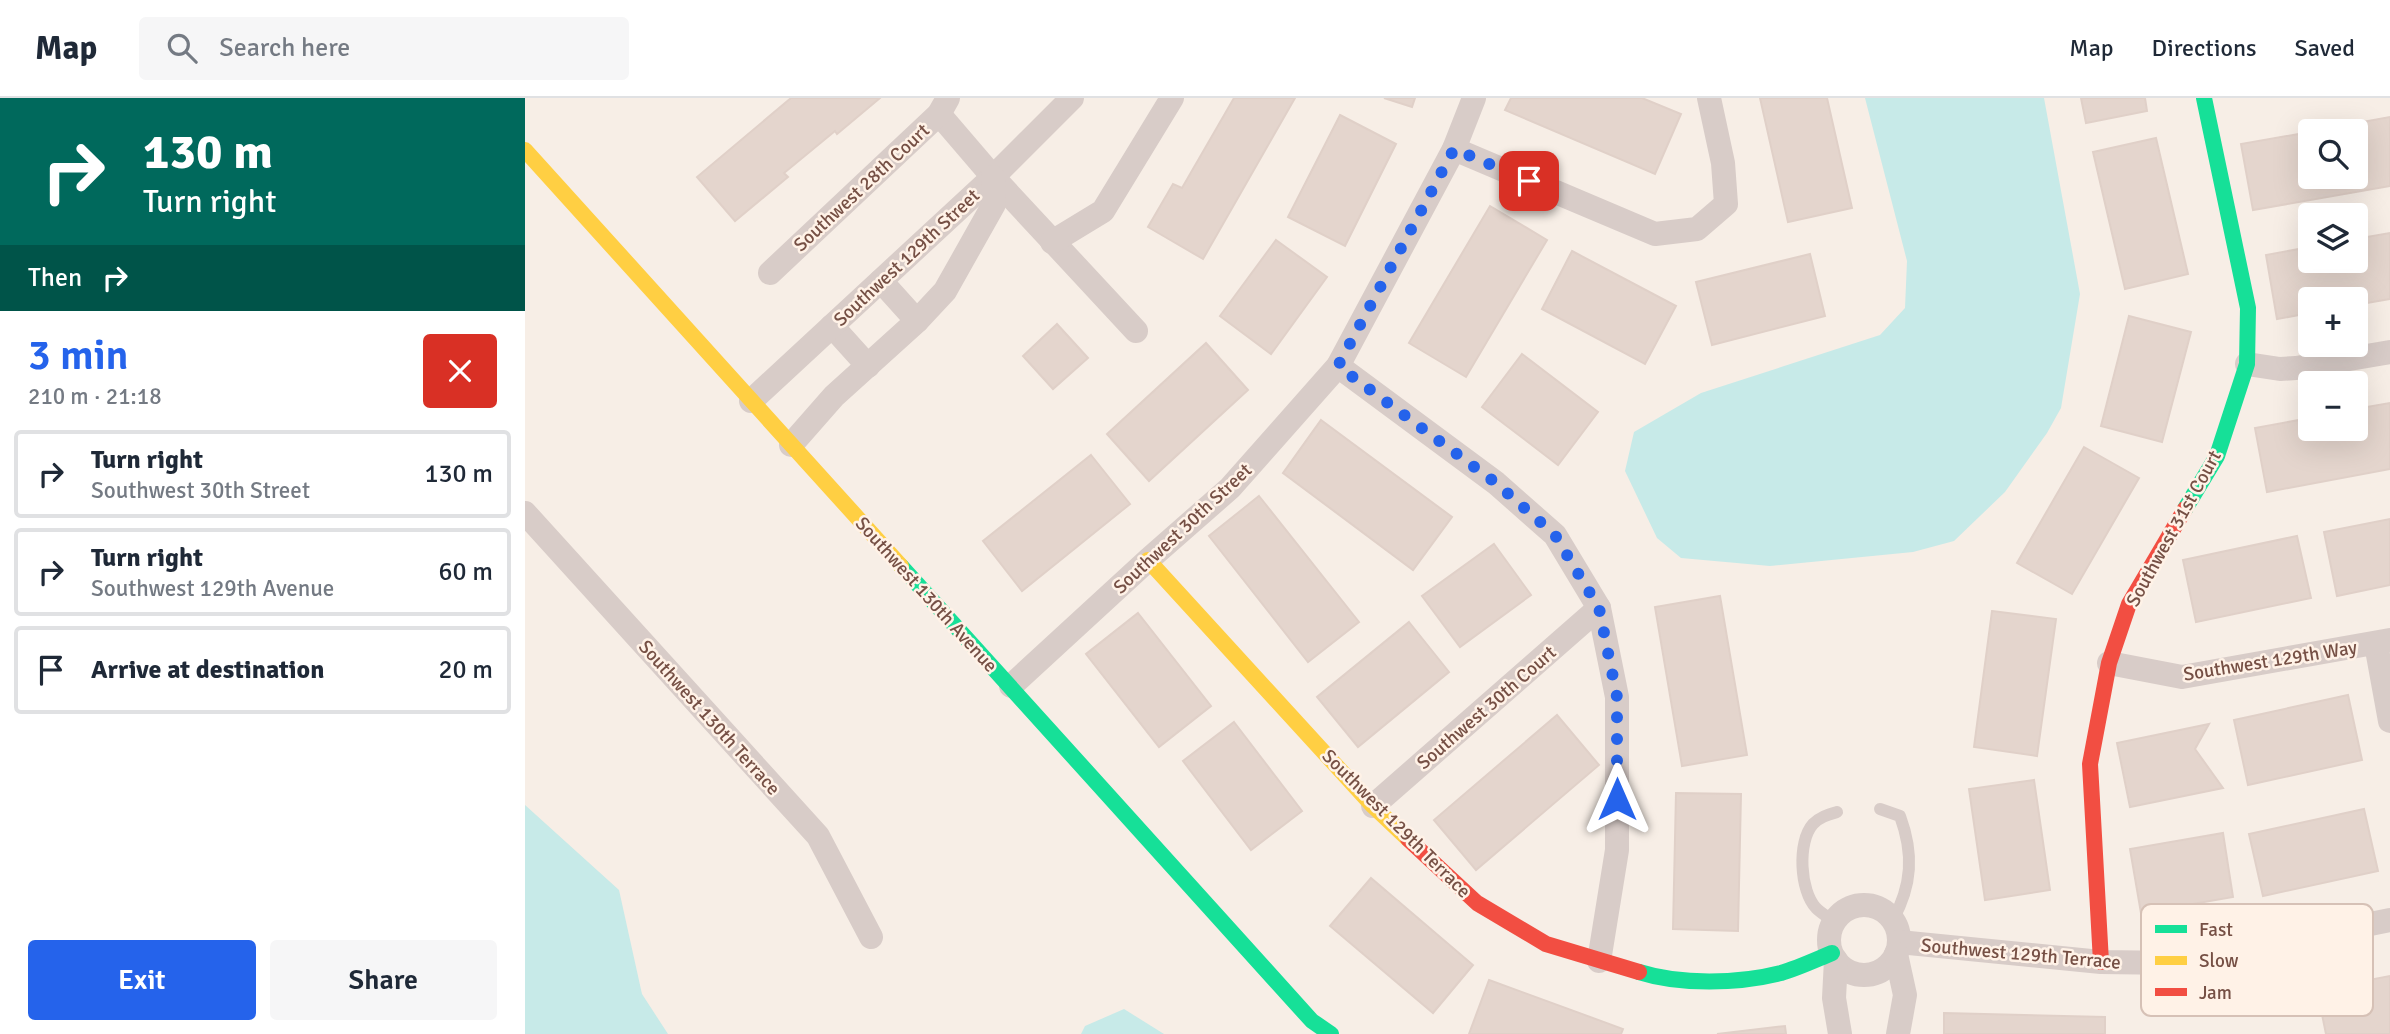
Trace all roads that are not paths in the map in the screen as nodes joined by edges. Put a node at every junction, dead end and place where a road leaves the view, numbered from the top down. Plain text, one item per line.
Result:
1 (1072, 98) edge
2 (1172, 98) edge
3 (1474, 98) edge
4 (1709, 98) edge
5 (2208, 100) edge
6 (944, 106) edge
7 (1454, 149) junction
8 (525, 150) edge
9 (993, 177) junction
10 (1052, 242) junction
11 (770, 272) dead end
12 (881, 281) junction
13 (917, 321) junction
14 (832, 326) junction
15 (1136, 331) dead end
16 (2390, 352) edge
17 (2247, 364) junction
18 (868, 366) junction
19 (1338, 366) junction
20 (751, 401) junction
21 (791, 444) junction
22 (525, 513) edge
23 (1148, 559) junction
24 (1599, 608) junction
25 (2383, 642) edge
26 (2109, 663) junction
27 (1011, 686) junction
28 (2390, 721) edge
29 (1373, 806) junction
30 (1880, 809) dead end
31 (1837, 811) dead end
32 (1834, 922) junction
33 (871, 937) dead end
34 (1896, 939) junction
35 (1834, 957) junction
36 (1599, 961) junction
37 (2101, 962) junction
38 (2141, 963) edge
39 (1331, 1034) edge
40 (1840, 1034) edge
41 (1898, 1034) edge

1 - 9 street
2 - 10 street
3 - 7 street, Southwest 30th Street
4 - 7 street
5 - 17 street, Southwest 31st Court
6 - 9 street
6 - 11 street, Southwest 28th Court
7 - 19 street, Southwest 30th Street
8 - 20 street, Southwest 130th Avenue
9 - 10 street
9 - 12 street, Southwest 129th Street
9 - 13 street, Southwest 129th Street
10 - 15 street
12 - 13 street
12 - 14 street, Southwest 129th Street
13 - 18 street, Southwest 129th Street
14 - 18 street
14 - 20 street, Southwest 129th Street
16 - 17 street
17 - 26 street, Southwest 31st Court
18 - 21 street, Southwest 129th Street
19 - 23 street, Southwest 30th Street
19 - 24 street
20 - 21 street, Southwest 130th Avenue
21 - 27 street, Southwest 130th Avenue
22 - 33 street, Southwest 130th Terrace
23 - 27 street, Southwest 30th Street
23 - 29 street, Southwest 129th Terrace
24 - 29 street, Southwest 30th Court
24 - 36 street
25 - 26 street, Southwest 129th Way
25 - 28 street
26 - 37 street, Southwest 31st Court
27 - 39 street, Southwest 130th Avenue
29 - 36 street, Southwest 129th Terrace
30 - 34 lane
31 - 32 lane
32 - 34 street
32 - 35 street
34 - 35 street
34 - 37 street, Southwest 129th Terrace
34 - 41 street
35 - 36 street, Southwest 129th Terrace
35 - 40 street
37 - 38 street, Southwest 129th Terrace

